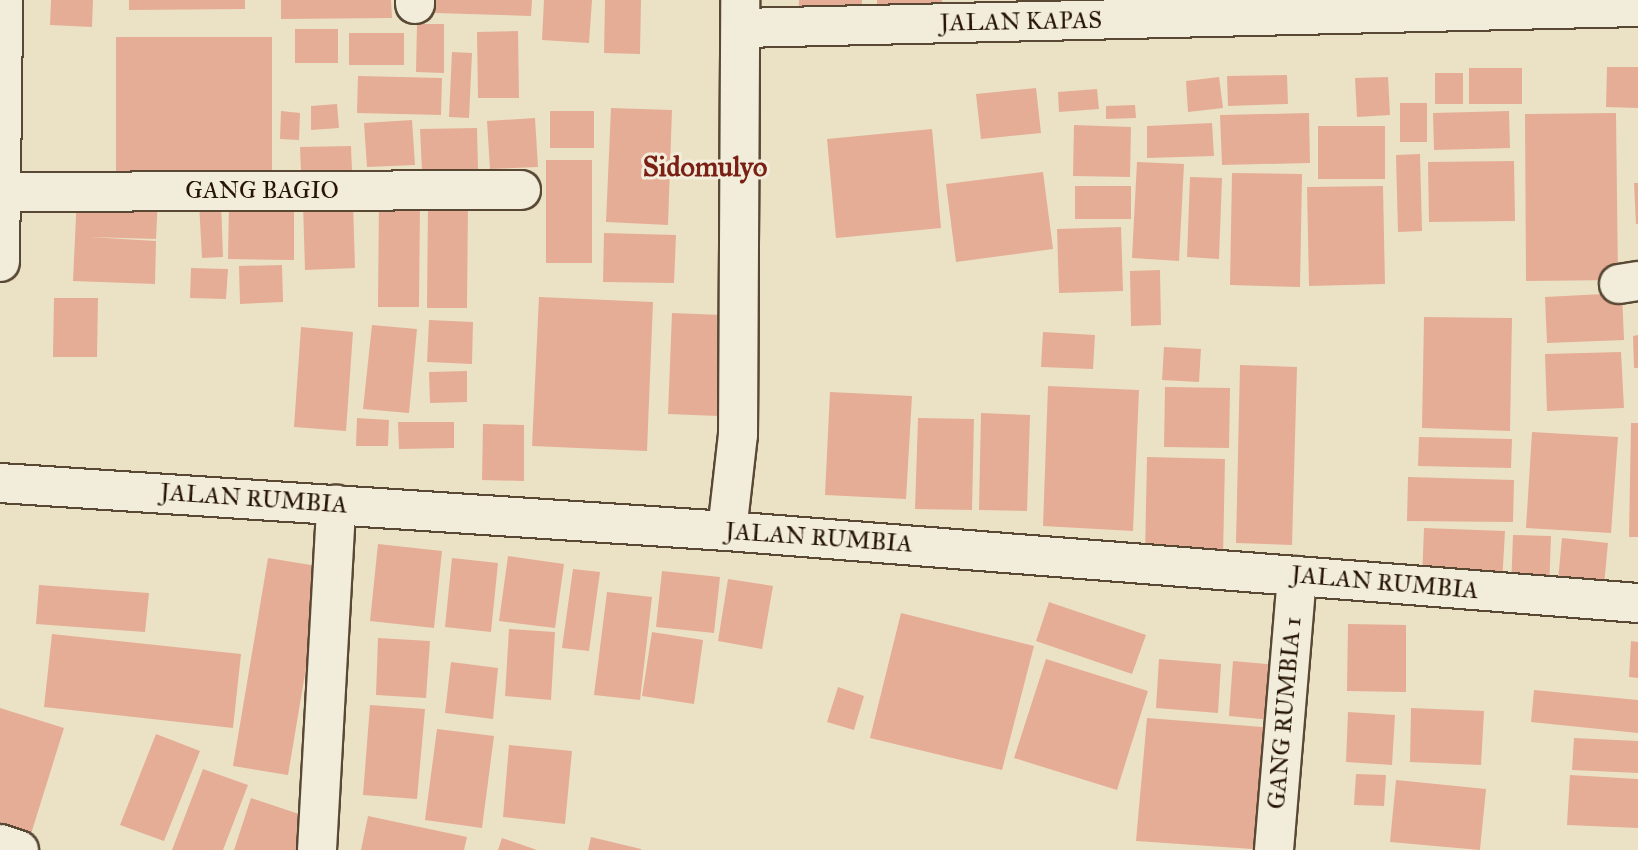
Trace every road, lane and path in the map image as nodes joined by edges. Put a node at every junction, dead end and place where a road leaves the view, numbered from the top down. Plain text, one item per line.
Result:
1 (3, 0) edge
2 (1638, 7) edge
3 (1385, 8) edge
4 (741, 14) edge
5 (1, 153) edge
6 (521, 190) dead end
7 (3, 192) junction
8 (0, 262) edge
9 (0, 483) edge
10 (336, 505) junction
11 (727, 531) junction
12 (1297, 576) junction
13 (1638, 603) edge
14 (0, 844) edge
15 (19, 850) edge
16 (317, 850) edge
17 (1274, 850) edge

1 - 5 street
2 - 3 street, JALAN KAPAS
3 - 4 street, JALAN KAPAS
4 - 11 street
5 - 7 street
6 - 7 street, GANG BAGIO
7 - 8 street
9 - 10 street, JALAN RUMBIA
10 - 11 street, JALAN RUMBIA
10 - 16 street
11 - 12 street, JALAN RUMBIA
12 - 13 street, JALAN RUMBIA
12 - 17 street, GANG RUMBIA 1
14 - 15 street

